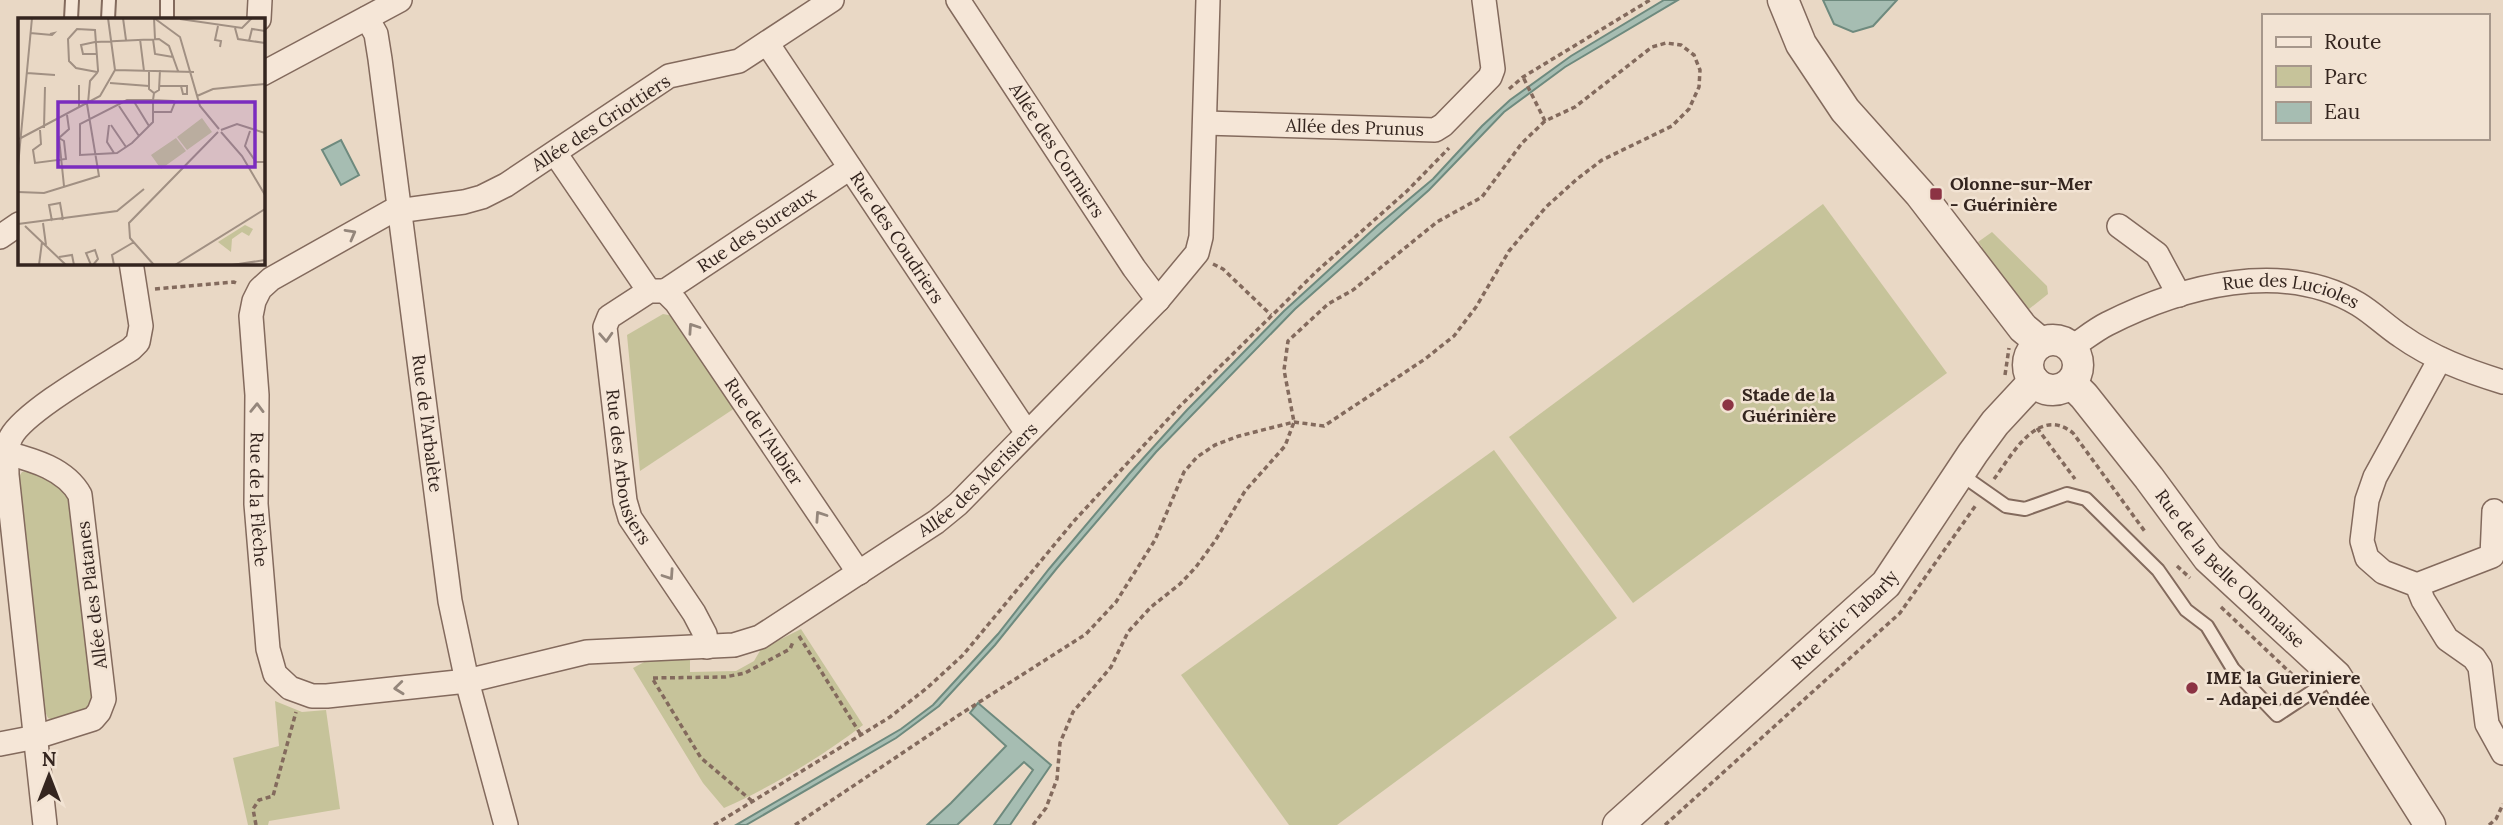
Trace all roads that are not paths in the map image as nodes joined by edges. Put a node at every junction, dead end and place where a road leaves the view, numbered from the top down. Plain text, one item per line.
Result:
1 (72, 0) edge
2 (108, 0) edge
3 (167, 0) edge
4 (260, 0) edge
5 (400, 0) edge
6 (832, 0) edge
7 (958, 0) edge
8 (1208, 0) edge
9 (1484, 0) edge
10 (1783, 0) edge
11 (374, 10) edge
12 (71, 18) edge
13 (108, 18) edge
14 (167, 18) edge
15 (259, 18) edge
16 (766, 43) junction
17 (264, 70) edge
18 (1205, 122) junction
19 (555, 153) junction
20 (850, 168) junction
21 (400, 210) junction
22 (18, 225) edge
23 (2119, 226) dead end
24 (0, 237) edge
25 (131, 264) edge
26 (657, 291) junction
27 (2179, 295) junction
28 (1158, 300) junction
29 (2041, 343) junction
30 (2071, 347) junction
31 (2440, 359) junction
32 (2034, 381) junction
33 (2503, 382) edge
34 (2071, 383) junction
35 (1029, 432) junction
36 (7, 453) junction
37 (1959, 472) junction
38 (2494, 511) dead end
39 (859, 573) junction
40 (2417, 584) junction
41 (706, 646) junction
42 (467, 681) junction
43 (2324, 684) junction
44 (36, 737) junction
45 (0, 744) edge
46 (2503, 753) edge
47 (45, 825) edge
48 (506, 825) edge
49 (1618, 825) edge
50 (2430, 825) edge

1 - 12 lane
2 - 13 lane
3 - 14 lane
4 - 15 street
5 - 11 street
6 - 16 street, Allée des Griottiers
7 - 28 street, Allée des Cormiers
8 - 18 street
9 - 18 street, Allée des Prunus
10 - 29 street
11 - 17 street
11 - 21 street, Rue de l’Arbalète
16 - 19 street, Allée des Griottiers
16 - 20 street, Rue des Coudriers
18 - 28 street, Allée des Merisiers
19 - 21 street, Allée des Griottiers
19 - 26 street
20 - 26 street, Rue des Sureaux
20 - 35 street, Rue des Coudriers
21 - 42 street, Rue de l’Arbalète
42 -> 21 street, Rue de la Flèche
22 - 24 street
23 - 27 street
25 - 36 street
39 -> 26 street, Rue de l'Aubier
26 -> 41 street, Rue des Arbousiers
27 - 30 street, Rue des Lucioles
27 - 31 street, Rue des Lucioles
28 - 35 street, Allée des Merisiers
29 - 30 street
29 - 32 street
30 - 34 street
31 - 33 street, Rue des Lucioles
31 - 40 street
32 - 34 street
32 - 37 street, Rue Éric Tabarly
34 - 43 street, Rue de la Belle Olonnaise
35 - 39 street, Allée des Merisiers
36 - 44 street
36 - 44 street, Allée des Platanes
37 - 43 lane
37 - 49 street, Rue Éric Tabarly
38 - 40 street
39 - 41 street, Allée des Merisiers
40 - 46 street
41 - 42 street, Allée des Merisiers
42 - 48 street, Rue de l’Arbalète
43 - 50 street, Rue de la Belle Olonnaise
44 - 45 street, Allée des Platanes
44 - 47 street

